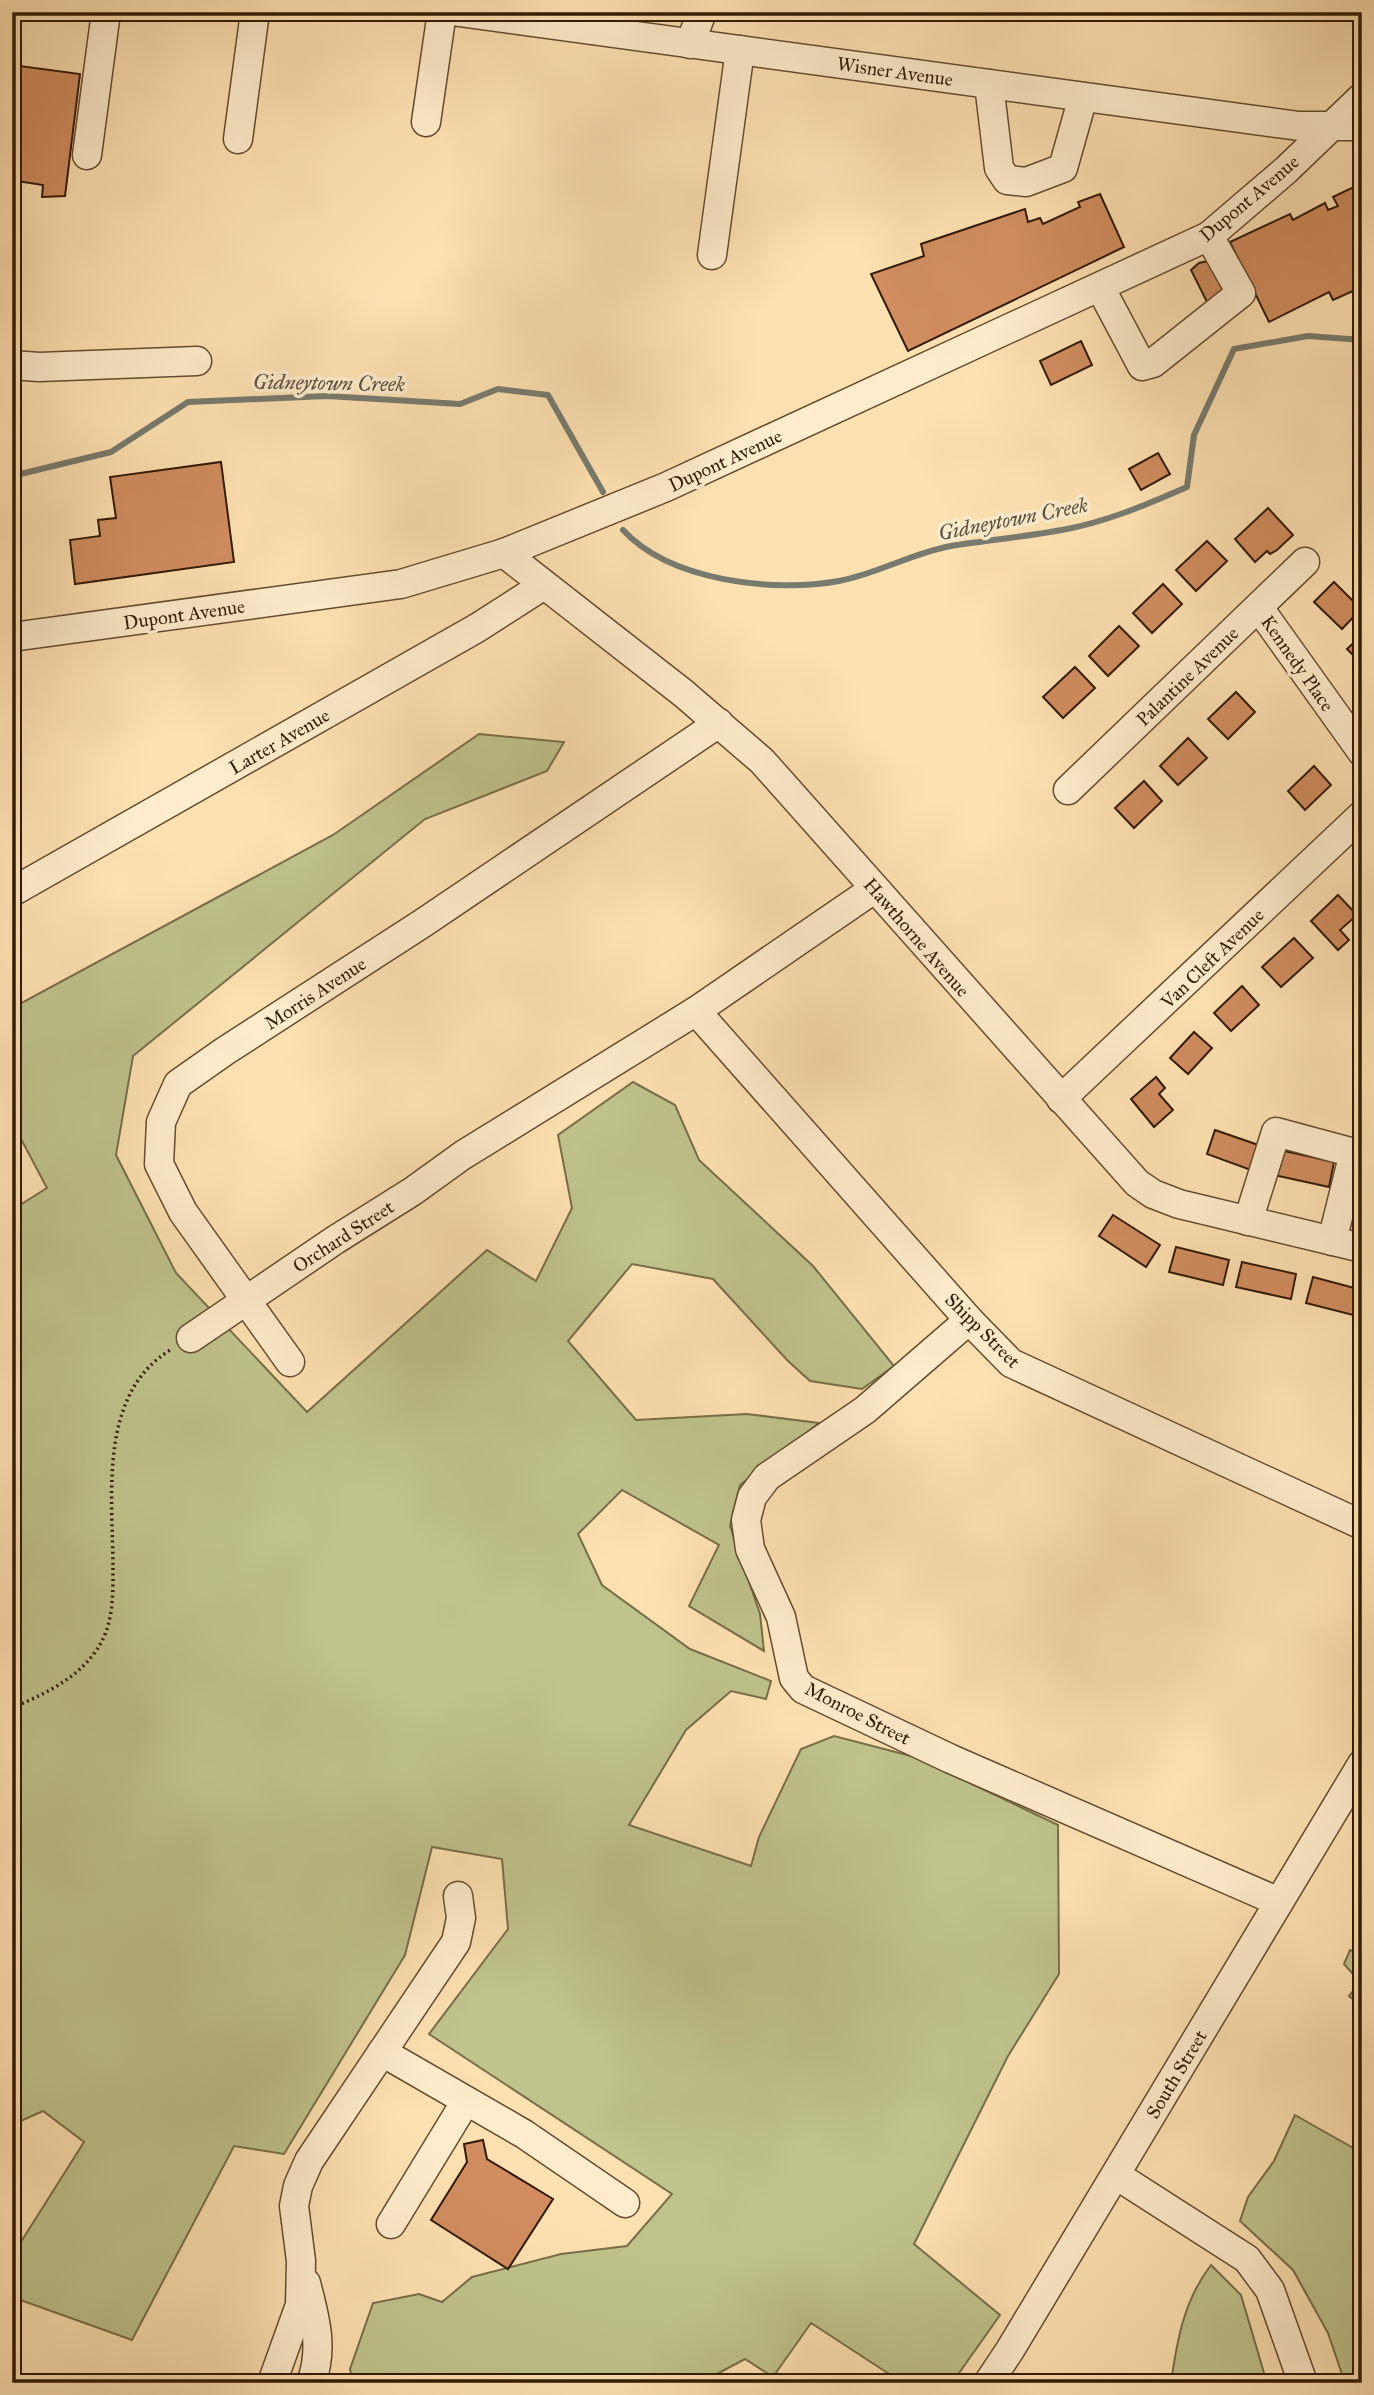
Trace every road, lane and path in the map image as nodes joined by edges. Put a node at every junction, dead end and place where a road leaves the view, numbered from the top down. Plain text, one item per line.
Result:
1 (106, 12) edge
2 (255, 12) edge
3 (442, 12) edge
4 (459, 12) edge
5 (702, 12) edge
6 (690, 44) junction
7 (740, 50) junction
8 (989, 84) junction
9 (1083, 97) junction
10 (1362, 97) edge
11 (426, 122) dead end
12 (1332, 126) junction
13 (1362, 126) edge
14 (238, 139) dead end
15 (87, 155) dead end
16 (1209, 236) junction
17 (712, 255) dead end
18 (1100, 287) junction
19 (197, 361) dead end
20 (12, 365) edge
21 (504, 553) junction
22 (1305, 562) dead end
23 (544, 585) junction
24 (1259, 608) junction
25 (12, 638) edge
26 (719, 723) junction
27 (1362, 752) edge
28 (1069, 790) dead end
29 (1362, 816) edge
30 (874, 889) junction
31 (12, 892) edge
32 (696, 1011) junction
33 (1061, 1099) junction
34 (1248, 1221) junction
35 (1332, 1241) junction
36 (1362, 1248) edge
37 (247, 1300) junction
38 (969, 1320) junction
39 (191, 1338) joint
40 (290, 1362) dead end
41 (1362, 1525) edge
42 (12, 1708) edge
43 (1362, 1764) edge
44 (458, 1896) dead end
45 (1279, 1902) junction
46 (382, 2052) junction
47 (466, 2101) junction
48 (1116, 2175) junction
49 (625, 2203) dead end
50 (391, 2224) dead end
51 (301, 2262) junction
52 (272, 2383) edge
53 (311, 2383) edge
54 (988, 2383) edge
55 (1303, 2383) edge

1 - 15 street
2 - 14 street
3 - 11 street
4 - 6 street, Wisner Avenue
5 - 6 street
6 - 7 street, Wisner Avenue
7 - 8 street, Wisner Avenue
7 - 17 street
8 - 9 street, Wisner Avenue
8 - 9 street
9 - 12 street, Wisner Avenue
10 - 12 street, Dupont Avenue
12 - 13 street, Wisner Avenue
12 - 16 street, Dupont Avenue
16 - 18 street, Dupont Avenue
16 - 18 street
18 - 21 street, Dupont Avenue
19 - 20 street
21 - 23 street, Hawthorne Avenue
21 - 25 street, Dupont Avenue
22 - 24 street, Palantine Avenue
23 - 26 street, Hawthorne Avenue
23 - 31 street, Larter Avenue
24 - 27 street, Kennedy Place
24 - 28 street, Palantine Avenue
26 - 30 street, Hawthorne Avenue
26 - 37 street, Morris Avenue
29 - 33 street, Van Cleft Avenue
30 - 32 street, Orchard Street
30 - 33 street, Hawthorne Avenue
32 - 37 street, Orchard Street
32 - 38 street, Shipp Street
33 - 34 street, Hawthorne Avenue
34 - 35 street, Hawthorne Avenue
34 - 35 street
35 - 36 street, Hawthorne Avenue
37 - 39 street, Orchard Street
37 - 40 street, Morris Avenue
38 - 41 street, Shipp Street
38 - 45 street, Monroe Street
39 - 42 path
43 - 45 street, South Street
44 - 46 street
45 - 48 street, South Street
46 - 47 street
46 - 51 street
47 - 49 street
47 - 50 street
48 - 54 street, South Street
48 - 55 street
51 - 52 street
51 - 53 street

